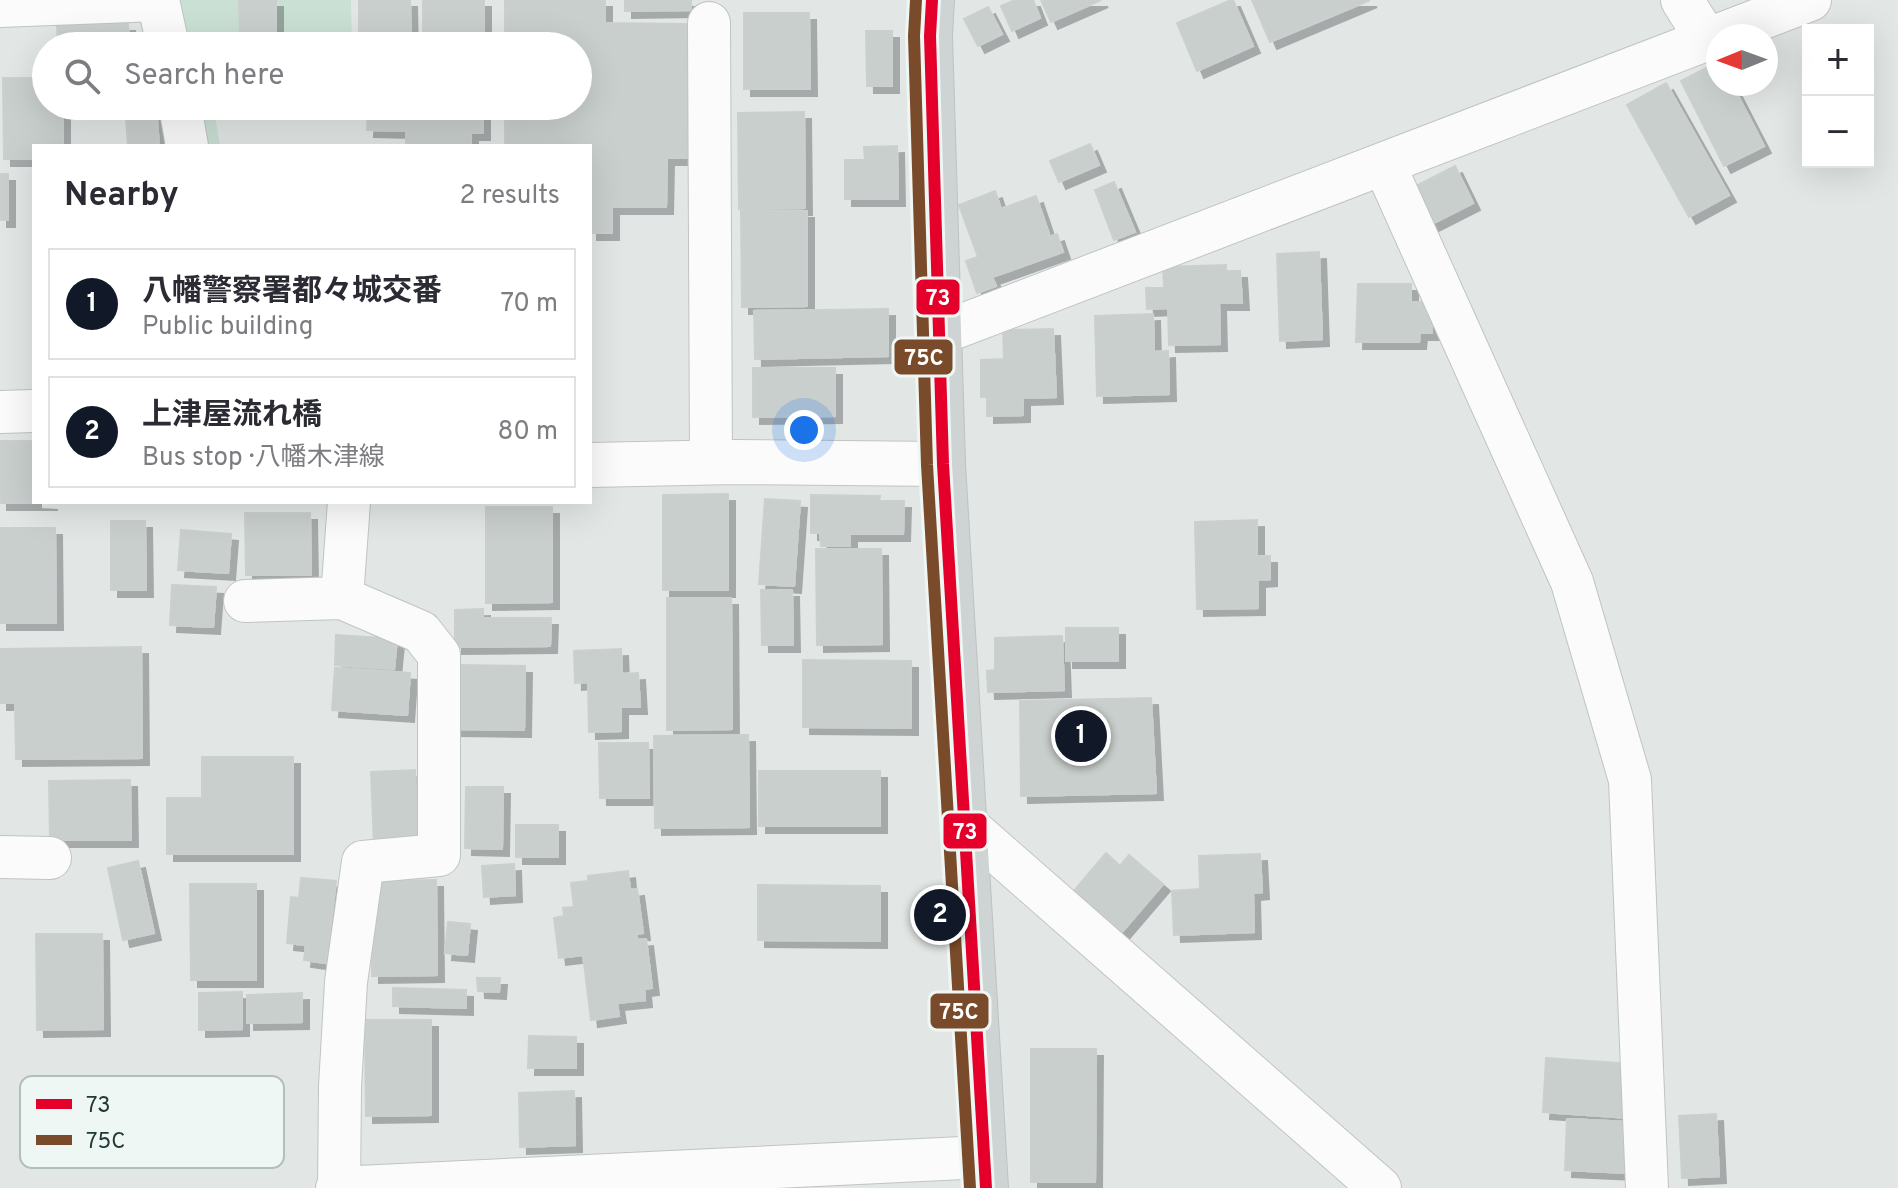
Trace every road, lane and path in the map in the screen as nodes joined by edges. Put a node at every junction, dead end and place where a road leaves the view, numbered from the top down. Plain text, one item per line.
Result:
1 (158, 0) edge
2 (932, 0) edge
3 (1682, 0) edge
4 (1810, 0) edge
5 (0, 6) edge
6 (709, 23) dead end
7 (1748, 24) edge
8 (165, 32) edge
9 (1706, 38) edge
10 (1706, 40) edge
11 (182, 120) edge
12 (187, 144) edge
13 (1384, 164) junction
14 (939, 334) junction
15 (32, 411) edge
16 (0, 412) edge
17 (711, 463) junction
18 (943, 464) junction
19 (592, 465) edge
20 (349, 504) edge
21 (342, 598) junction
22 (245, 601) dead end
23 (963, 822) junction
24 (0, 857) edge
25 (50, 858) dead end
26 (985, 1172) edge
27 (338, 1188) edge
28 (1380, 1188) edge
29 (1647, 1188) edge

1 - 5 street
1 - 8 street
2 - 14 main road
3 - 9 street
4 - 7 street
6 - 17 street
10 - 13 street
11 - 12 street
13 - 14 street
13 - 29 street
14 - 18 main road
15 - 16 street
17 - 18 street
17 - 19 street
18 - 23 main road
20 - 21 street
21 - 22 street
21 - 27 street
23 - 26 main road
23 - 28 street
24 - 25 street
26 - 27 street

